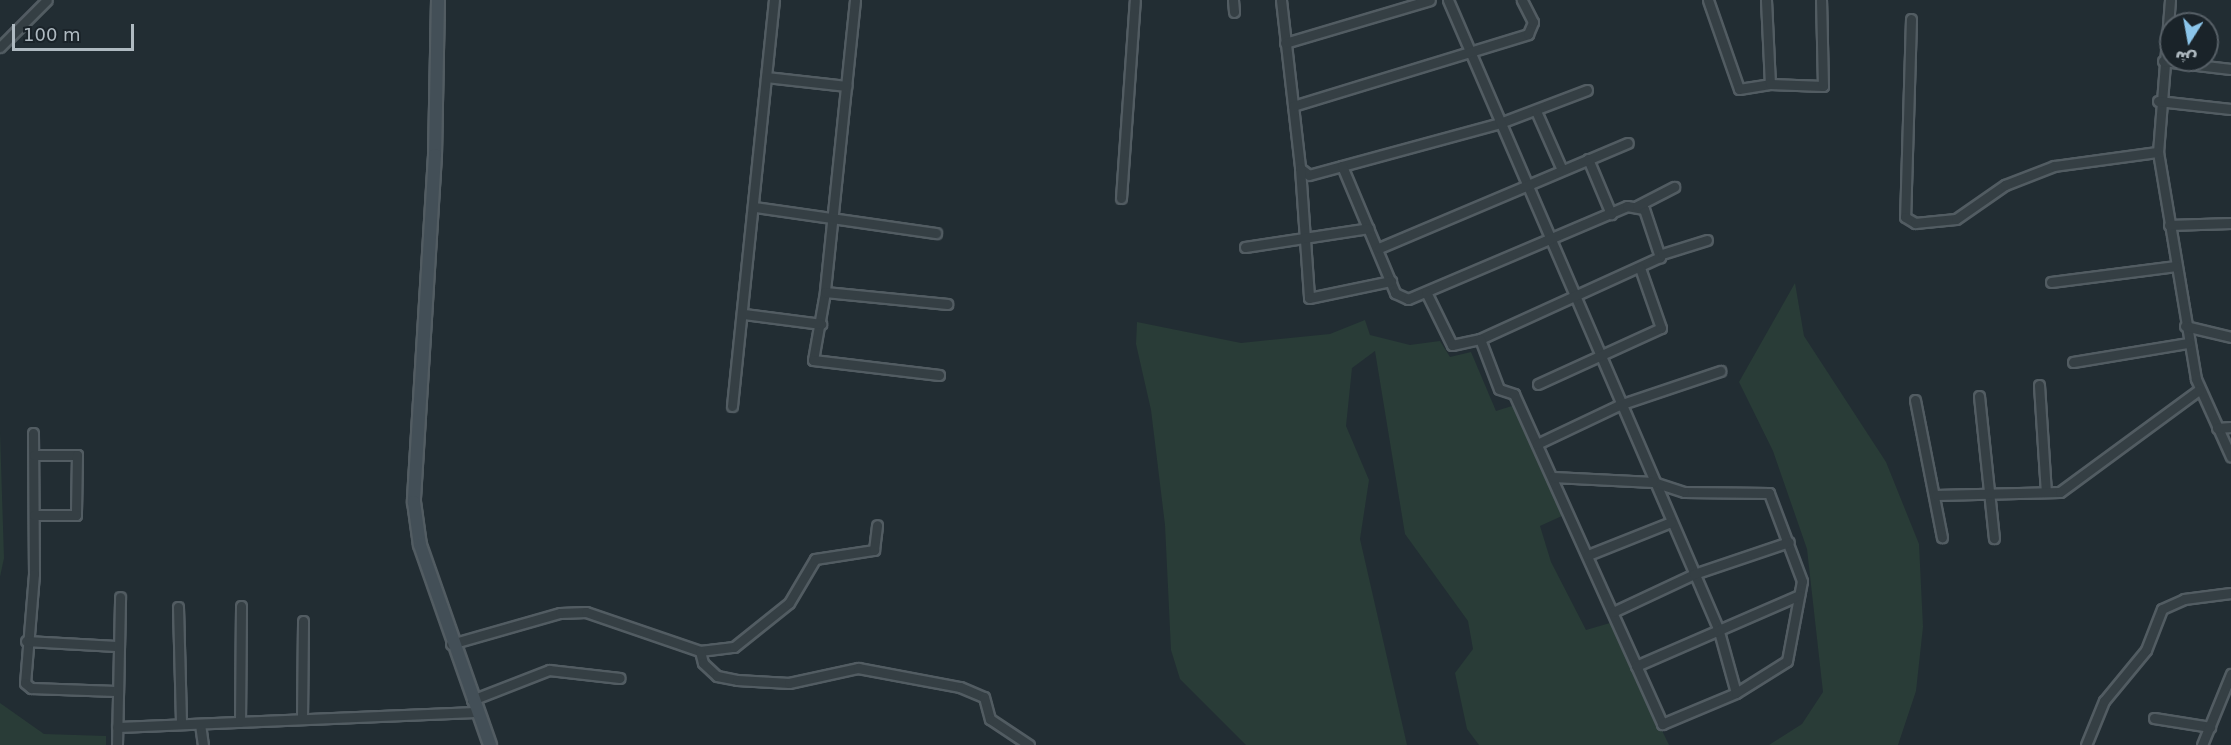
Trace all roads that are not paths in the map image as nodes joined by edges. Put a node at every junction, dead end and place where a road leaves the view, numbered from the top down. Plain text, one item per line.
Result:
1 (47, 0) edge
2 (438, 0) edge
3 (774, 0) edge
4 (855, 0) edge
5 (1135, 0) edge
6 (1233, 0) edge
7 (1281, 0) edge
8 (1431, 0) edge
9 (1448, 0) edge
10 (1522, 0) edge
11 (1708, 0) edge
12 (1766, 0) edge
13 (1821, 0) edge
14 (1234, 12) dead end
15 (1911, 19) dead end
16 (1285, 43) junction
17 (0, 47) edge
18 (1472, 51) junction
19 (2162, 72) edge
20 (766, 76) junction
21 (1770, 84) junction
22 (846, 86) junction
23 (1587, 90) dead end
24 (2158, 101) junction
25 (1293, 106) junction
26 (2231, 109) edge
27 (1536, 111) junction
28 (1500, 123) junction
29 (1628, 142) dead end
30 (2158, 152) junction
31 (1588, 159) junction
32 (1342, 166) junction
33 (1300, 168) junction
34 (1562, 170) junction
35 (1527, 185) junction
36 (1674, 187) dead end
37 (1121, 198) dead end
38 (1637, 206) junction
39 (755, 207) junction
40 (1611, 214) junction
41 (831, 221) junction
42 (2231, 223) edge
43 (2169, 225) junction
44 (1370, 228) junction
45 (936, 233) dead end
46 (1304, 238) junction
47 (1548, 240) junction
48 (1707, 240) dead end
49 (1245, 248) dead end
50 (1378, 248) junction
51 (1662, 254) junction
52 (2176, 266) junction
53 (1640, 268) junction
54 (1391, 281) junction
55 (2050, 282) dead end
56 (825, 292) junction
57 (1426, 292) junction
58 (1573, 296) junction
59 (947, 304) dead end
60 (744, 314) junction
61 (821, 324) junction
62 (2185, 326) junction
63 (2231, 337) edge
64 (1480, 339) junction
65 (2188, 342) junction
66 (1596, 353) junction
67 (2073, 362) dead end
68 (1720, 372) dead end
69 (939, 375) dead end
70 (1538, 384) dead end
71 (2039, 385) dead end
72 (2199, 390) junction
73 (1978, 396) dead end
74 (1915, 400) dead end
75 (1619, 405) junction
76 (732, 406) dead end
77 (2231, 427) edge
78 (2217, 428) junction
79 (33, 433) dead end
80 (1538, 444) junction
81 (33, 455) junction
82 (2231, 457) edge
83 (1553, 477) junction
84 (1653, 482) junction
85 (2046, 492) junction
86 (1990, 493) junction
87 (1936, 495) junction
88 (34, 515) junction
89 (1671, 522) junction
90 (877, 525) dead end
91 (1942, 537) dead end
92 (1994, 538) dead end
93 (1789, 542) junction
94 (1588, 555) junction
95 (1694, 574) junction
96 (2231, 593) edge
97 (1799, 595) junction
98 (120, 597) dead end
99 (241, 606) dead end
100 (178, 607) dead end
101 (1613, 612) junction
102 (303, 621) dead end
103 (1718, 628) junction
104 (26, 641) junction
105 (451, 644) junction
106 (116, 646) junction
107 (700, 651) junction
108 (1636, 666) junction
109 (2231, 674) edge
110 (620, 678) dead end
111 (116, 691) junction
112 (1736, 693) junction
113 (2228, 693) edge
114 (472, 700) junction
115 (477, 712) junction
116 (2154, 718) dead end
117 (302, 719) junction
118 (240, 722) junction
119 (181, 724) junction
120 (200, 724) junction
121 (117, 727) junction
122 (2210, 727) junction
123 (117, 745) edge
124 (203, 745) edge
125 (490, 745) edge
126 (1029, 745) edge
127 (2086, 745) edge
128 (2202, 745) edge

1 - 17 street
2 - 105 street
3 - 20 street
4 - 22 street
5 - 37 street
6 - 14 street
7 - 16 street
8 - 16 street
9 - 18 street
10 - 18 street
11 - 21 street
12 - 21 street
13 - 21 street
15 - 30 street
16 - 25 street
18 - 25 street
18 - 28 street
19 - 24 street
20 - 22 street
20 - 39 street
22 - 41 street
23 - 27 street
24 - 26 street
24 - 30 street
25 - 33 street
27 - 28 street
27 - 34 street
28 - 32 street
28 - 35 street
29 - 31 street
30 - 43 street
31 - 34 street
31 - 40 street
32 - 33 street
32 - 44 street
33 - 46 street
34 - 35 street
35 - 47 street
35 - 50 street
36 - 38 street
38 - 40 street
38 - 51 street
39 - 41 street
39 - 60 street
40 - 47 street
41 - 45 street
41 - 56 street
42 - 43 street
43 - 52 street
44 - 46 street
44 - 50 street
46 - 49 street
46 - 54 street
47 - 57 street
47 - 58 street
48 - 51 street
50 - 54 street
51 - 53 street
52 - 55 street
52 - 62 street
53 - 58 street
53 - 66 street
54 - 57 street
56 - 59 street
56 - 61 street
57 - 64 street
58 - 64 street
58 - 66 street
60 - 61 street
60 - 76 street
61 - 69 street
62 - 63 street
62 - 65 street
64 - 80 street
65 - 67 street
65 - 72 street
66 - 70 street
66 - 75 street
68 - 75 street
71 - 85 street
72 - 78 street
72 - 85 street
73 - 86 street
74 - 87 street
75 - 80 street
75 - 84 street
77 - 78 street
78 - 82 street
79 - 81 street
80 - 83 street
81 - 88 street
81 - 88 street
83 - 84 street
83 - 94 street
84 - 89 street
84 - 93 street
85 - 86 street
86 - 87 street
86 - 92 street
87 - 91 street
88 - 104 street
89 - 94 street
89 - 95 street
90 - 107 street
93 - 95 street
93 - 97 street
94 - 101 street
95 - 101 street
95 - 103 street
96 - 127 street
97 - 103 street
97 - 112 street
98 - 106 street
99 - 118 street
100 - 119 street
101 - 108 street
102 - 117 street
103 - 108 street
103 - 112 street
104 - 106 street
104 - 111 street
105 - 107 street
105 - 114 street
106 - 111 street
107 - 126 street
108 - 112 street
109 - 113 street
110 - 114 street
111 - 121 street
113 - 122 street
114 - 115 street
115 - 117 street
115 - 125 street
116 - 122 street
117 - 118 street
118 - 120 street
119 - 120 street
119 - 121 street
120 - 124 street
121 - 123 street
122 - 128 street

